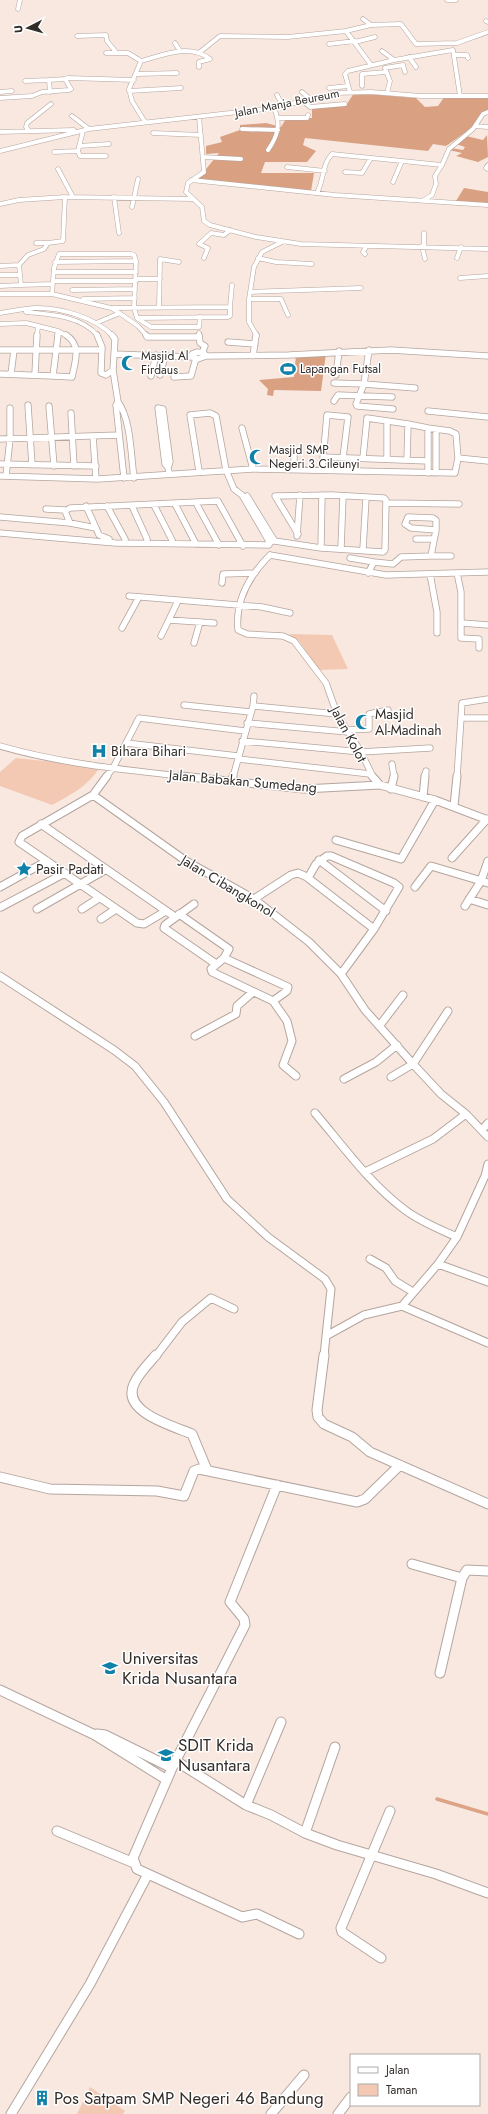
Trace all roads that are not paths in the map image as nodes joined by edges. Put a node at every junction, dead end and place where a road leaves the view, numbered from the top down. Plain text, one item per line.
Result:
1 (20, 0) edge
2 (447, 0) edge
3 (455, 0) edge
4 (18, 9) dead end
5 (363, 19) dead end
6 (371, 25) junction
7 (359, 28) junction
8 (346, 31) junction
9 (485, 34) edge
10 (77, 36) dead end
11 (355, 42) junction
12 (175, 43) dead end
13 (457, 43) junction
14 (330, 44) dead end
15 (453, 50) junction
16 (180, 51) junction
17 (382, 51) dead end
18 (116, 52) junction
19 (200, 52) junction
20 (106, 53) dead end
21 (454, 55) junction
22 (409, 57) junction
23 (468, 58) dead end
24 (394, 60) junction
25 (141, 61) junction
26 (371, 65) junction
27 (199, 67) dead end
28 (416, 67) dead end
29 (386, 72) junction
30 (405, 72) dead end
31 (177, 73) dead end
32 (137, 74) junction
33 (96, 78) junction
34 (65, 79) junction
35 (49, 80) junction
36 (134, 80) junction
37 (25, 81) dead end
38 (323, 84) dead end
39 (93, 85) dead end
40 (348, 86) junction
41 (362, 86) dead end
42 (181, 88) dead end
43 (329, 88) junction
44 (12, 91) dead end
45 (129, 91) junction
46 (0, 92) edge
47 (50, 92) junction
48 (302, 92) dead end
49 (350, 92) junction
50 (336, 93) junction
51 (390, 94) junction
52 (277, 95) dead end
53 (319, 96) junction
54 (460, 96) junction
55 (488, 96) edge
56 (0, 98) edge
57 (309, 98) junction
58 (302, 100) junction
59 (324, 103) dead end
60 (51, 104) dead end
61 (344, 104) dead end
62 (283, 106) junction
63 (274, 108) junction
64 (240, 112) junction
65 (488, 112) edge
66 (308, 115) dead end
67 (72, 116) dead end
68 (200, 117) junction
69 (279, 118) junction
70 (242, 119) dead end
71 (98, 121) dead end
72 (145, 122) junction
73 (476, 126) junction
74 (106, 127) junction
75 (488, 127) edge
76 (242, 129) dead end
77 (89, 130) junction
78 (278, 130) junction
79 (83, 131) junction
80 (0, 132) edge
81 (29, 132) junction
82 (153, 133) dead end
83 (201, 135) junction
84 (109, 144) dead end
85 (79, 146) junction
86 (268, 150) dead end
87 (0, 151) edge
88 (78, 151) junction
89 (54, 152) dead end
90 (106, 156) dead end
91 (203, 157) junction
92 (371, 158) junction
93 (241, 159) dead end
94 (402, 161) junction
95 (442, 164) junction
96 (488, 166) edge
97 (287, 167) dead end
98 (488, 169) edge
99 (58, 170) dead end
100 (325, 171) junction
101 (345, 172) dead end
102 (138, 179) dead end
103 (191, 180) junction
104 (393, 182) dead end
105 (317, 193) junction
106 (72, 197) junction
107 (114, 197) junction
108 (134, 197) junction
109 (65, 198) junction
110 (194, 199) junction
111 (424, 200) junction
112 (0, 204) edge
113 (488, 205) edge
114 (132, 207) dead end
115 (230, 230) junction
116 (119, 233) dead end
117 (424, 233) dead end
118 (282, 242) junction
119 (36, 243) dead end
120 (48, 243) junction
121 (423, 246) junction
122 (366, 247) junction
123 (461, 247) junction
124 (488, 249) edge
125 (365, 254) dead end
126 (204, 258) dead end
127 (258, 258) junction
128 (457, 258) dead end
129 (425, 259) dead end
130 (136, 261) junction
131 (55, 262) junction
132 (179, 262) dead end
133 (312, 264) dead end
134 (19, 265) junction
135 (0, 266) edge
136 (54, 272) junction
137 (136, 272) junction
138 (20, 275) junction
139 (0, 276) edge
140 (488, 276) edge
141 (460, 278) dead end
142 (160, 279) junction
143 (137, 280) junction
144 (73, 281) junction
145 (52, 282) junction
146 (21, 285) junction
147 (232, 285) dead end
148 (0, 286) edge
149 (361, 288) dead end
150 (135, 289) junction
151 (72, 290) junction
152 (250, 292) junction
153 (0, 294) edge
154 (52, 294) junction
155 (71, 297) junction
156 (135, 298) junction
157 (79, 299) junction
158 (249, 299) junction
159 (230, 307) junction
160 (112, 308) junction
161 (134, 308) junction
162 (158, 308) junction
163 (20, 311) junction
164 (0, 313) edge
165 (120, 314) junction
166 (288, 315) dead end
167 (200, 317) junction
168 (137, 318) junction
169 (96, 323) junction
170 (0, 324) edge
171 (38, 326) junction
172 (199, 327) junction
173 (58, 331) junction
174 (199, 337) junction
175 (228, 342) dead end
176 (255, 344) junction
177 (56, 349) junction
178 (77, 349) junction
179 (0, 350) edge
180 (14, 350) junction
181 (36, 350) junction
182 (102, 350) junction
183 (369, 350) junction
184 (339, 351) junction
185 (114, 352) junction
186 (156, 355) junction
187 (204, 355) junction
188 (165, 356) junction
189 (193, 356) junction
190 (253, 356) junction
191 (488, 356) edge
192 (113, 370) junction
193 (0, 374) edge
194 (11, 374) junction
195 (35, 374) junction
196 (160, 375) dead end
197 (336, 375) dead end
198 (53, 376) junction
199 (151, 376) dead end
200 (174, 377) dead end
201 (334, 383) dead end
202 (364, 384) junction
203 (415, 388) dead end
204 (360, 395) junction
205 (392, 397) dead end
206 (334, 401) dead end
207 (118, 402) junction
208 (28, 405) dead end
209 (49, 406) dead end
210 (10, 408) dead end
211 (392, 410) dead end
212 (428, 410) dead end
213 (71, 413) dead end
214 (488, 417) edge
215 (387, 421) junction
216 (408, 424) junction
217 (242, 428) dead end
218 (428, 428) junction
219 (436, 430) junction
220 (119, 435) junction
221 (93, 436) junction
222 (72, 437) junction
223 (52, 438) junction
224 (0, 439) edge
225 (10, 439) junction
226 (32, 439) junction
227 (294, 453) dead end
228 (323, 457) junction
229 (342, 458) junction
230 (363, 458) junction
231 (458, 458) junction
232 (387, 459) junction
233 (407, 460) junction
234 (428, 461) junction
235 (488, 461) edge
236 (0, 464) edge
237 (8, 464) junction
238 (32, 465) junction
239 (54, 466) junction
240 (74, 466) junction
241 (96, 466) junction
242 (168, 467) junction
243 (253, 469) junction
244 (226, 470) junction
245 (294, 470) junction
246 (322, 470) junction
247 (199, 471) junction
248 (428, 473) junction
249 (436, 473) junction
250 (169, 474) junction
251 (0, 476) edge
252 (6, 476) junction
253 (124, 478) junction
254 (134, 478) junction
255 (96, 479) junction
256 (300, 495) junction
257 (322, 495) junction
258 (343, 496) junction
259 (366, 498) junction
260 (196, 503) junction
261 (387, 503) junction
262 (175, 504) junction
263 (459, 504) dead end
264 (86, 506) junction
265 (107, 506) junction
266 (132, 506) junction
267 (154, 506) junction
268 (46, 509) dead end
269 (65, 510) junction
270 (0, 517) edge
271 (70, 523) junction
272 (96, 528) junction
273 (436, 530) junction
274 (0, 533) edge
275 (298, 534) junction
276 (125, 539) junction
277 (147, 539) junction
278 (416, 539) dead end
279 (434, 539) junction
280 (282, 541) junction
281 (172, 542) junction
282 (270, 542) junction
283 (196, 544) junction
284 (219, 545) junction
285 (243, 546) junction
286 (321, 548) junction
287 (341, 548) junction
288 (363, 549) junction
289 (270, 555) junction
290 (431, 556) junction
291 (451, 556) dead end
292 (350, 558) dead end
293 (374, 562) junction
294 (488, 572) edge
295 (255, 573) junction
296 (368, 573) junction
297 (457, 573) junction
298 (430, 574) junction
299 (222, 582) dead end
300 (129, 596) dead end
301 (139, 597) junction
302 (178, 601) junction
303 (240, 606) junction
304 (290, 613) dead end
305 (170, 620) junction
306 (200, 622) junction
307 (214, 623) dead end
308 (462, 623) junction
309 (488, 625) edge
310 (122, 628) dead end
311 (437, 633) dead end
312 (161, 636) dead end
313 (194, 643) dead end
314 (479, 648) dead end
315 (254, 696) dead end
316 (488, 699) edge
317 (184, 705) dead end
318 (252, 709) junction
319 (388, 710) dead end
320 (337, 714) junction
321 (462, 718) junction
322 (488, 718) edge
323 (247, 723) junction
324 (245, 731) junction
325 (348, 731) junction
326 (242, 741) junction
327 (126, 743) junction
328 (0, 746) edge
329 (430, 748) dead end
330 (361, 752) junction
331 (238, 757) junction
332 (392, 764) dead end
333 (113, 768) junction
334 (426, 771) dead end
335 (370, 774) junction
336 (232, 780) junction
337 (380, 785) junction
338 (391, 789) junction
339 (93, 795) junction
340 (423, 797) junction
341 (435, 800) junction
342 (454, 806) junction
343 (487, 820) edge
344 (41, 824) junction
345 (336, 840) dead end
346 (452, 858) dead end
347 (319, 860) junction
348 (47, 861) junction
349 (488, 861) edge
350 (105, 870) junction
351 (65, 873) junction
352 (307, 877) junction
353 (485, 882) edge
354 (80, 885) junction
355 (0, 887) edge
356 (415, 887) dead end
357 (99, 898) junction
358 (254, 899) junction
359 (469, 899) junction
360 (194, 904) dead end
361 (488, 905) edge
362 (465, 906) dead end
363 (1, 907) dead end
364 (37, 909) dead end
365 (82, 909) dead end
366 (116, 909) junction
367 (166, 911) junction
368 (386, 911) junction
369 (177, 916) junction
370 (101, 919) dead end
371 (375, 929) junction
372 (224, 958) junction
373 (216, 964) junction
374 (341, 974) junction
375 (0, 976) edge
376 (253, 992) junction
377 (403, 995) dead end
378 (273, 1001) junction
379 (448, 1011) dead end
380 (380, 1025) junction
381 (195, 1036) dead end
382 (397, 1045) junction
383 (413, 1064) junction
384 (296, 1076) dead end
385 (391, 1077) dead end
386 (344, 1079) dead end
387 (315, 1113) dead end
388 (466, 1114) junction
389 (488, 1123) edge
390 (482, 1130) junction
391 (488, 1137) edge
392 (488, 1164) edge
393 (366, 1171) junction
394 (457, 1237) junction
395 (370, 1259) dead end
396 (438, 1264) junction
397 (488, 1282) edge
398 (413, 1292) junction
399 (402, 1306) junction
400 (234, 1309) dead end
401 (326, 1336) junction
402 (488, 1343) edge
403 (400, 1465) junction
404 (207, 1470) junction
405 (0, 1477) edge
406 (277, 1485) junction
407 (488, 1504) edge
408 (412, 1564) dead end
409 (488, 1571) edge
410 (462, 1578) junction
411 (440, 1673) dead end
412 (0, 1690) edge
413 (281, 1722) dead end
414 (95, 1734) junction
415 (335, 1746) dead end
416 (174, 1765) junction
417 (167, 1780) junction
418 (246, 1805) junction
419 (390, 1811) dead end
420 (57, 1831) dead end
421 (305, 1833) junction
422 (372, 1857) junction
423 (134, 1863) junction
424 (148, 1874) junction
425 (488, 1893) edge
426 (299, 1934) dead end
427 (381, 1958) dead end
428 (304, 2075) dead end
429 (350, 2098) edge
430 (11, 2114) edge
431 (271, 2114) edge
432 (338, 2114) edge

1 - 4 street
2 - 3 street
5 - 6 street
6 - 7 street
6 - 13 street
7 - 8 street
7 - 11 street
8 - 11 street
8 - 19 street
9 - 13 street
10 - 18 street
11 - 14 street
11 - 26 street
12 - 16 street
13 - 15 street
15 - 21 street
15 - 22 street
16 - 19 street
16 - 25 street
17 - 24 street
18 - 20 street
18 - 25 street
19 - 27 street
21 - 23 street
21 - 54 street
22 - 24 street
22 - 28 street
24 - 26 street
25 - 32 street
26 - 40 street
29 - 30 street
29 - 41 street
29 - 51 street
31 - 32 street
32 - 36 street
33 - 34 street
33 - 36 street
33 - 39 street
34 - 35 street
34 - 47 street
35 - 37 street
35 - 47 street
36 - 45 street
38 - 43 street
40 - 43 street
40 - 49 street
42 - 45 street
43 - 50 street
44 - 46 street
45 - 72 street
47 - 56 street
48 - 57 street
49 - 50 street, Jalan Manja Beureum
49 - 51 street, Jalan Manja Beureum
50 - 53 street, Jalan Manja Beureum
51 - 54 street, Jalan Manja Beureum
52 - 62 street
53 - 57 street, Jalan Manja Beureum
53 - 59 street
54 - 55 street, Jalan Manja Beureum
57 - 58 street, Jalan Manja Beureum
58 - 61 street
58 - 62 street, Jalan Manja Beureum
60 - 81 street
62 - 63 street, Jalan Manja Beureum
63 - 64 street, Jalan Manja Beureum
63 - 69 street
64 - 68 street, Jalan Manja Beureum
64 - 70 street
65 - 73 street
66 - 69 street
67 - 77 street
68 - 72 street, Jalan Manja Beureum
68 - 83 street
69 - 78 street
71 - 74 street
72 - 74 street, Jalan Manja Beureum
73 - 75 street
73 - 95 street
74 - 77 street, Jalan Manja Beureum
76 - 78 street
77 - 79 street
77 - 81 street
78 - 86 street
79 - 85 street
79 - 87 street
80 - 81 street
82 - 83 street
83 - 91 street
84 - 85 street
85 - 88 street
88 - 89 street
88 - 90 street
91 - 93 street
91 - 103 street
92 - 94 street
92 - 100 street
92 - 101 street
94 - 95 street
94 - 104 street
95 - 111 street
96 - 98 street
97 - 100 street
99 - 106 street
100 - 105 street
102 - 108 street
103 - 105 street
103 - 110 street
105 - 111 street
106 - 107 street
106 - 109 street
107 - 108 street
107 - 116 street
108 - 110 street
108 - 114 street
109 - 112 street
109 - 120 street
110 - 115 street
111 - 113 street
115 - 118 street
115 - 126 street
117 - 121 street
118 - 122 street
118 - 127 street
119 - 120 street
120 - 134 street
121 - 122 street
121 - 123 street
121 - 129 street
122 - 125 street
123 - 124 street
123 - 128 street
127 - 133 street
127 - 152 street
130 - 131 street
130 - 131 street
130 - 137 street
131 - 136 street
132 - 142 street
134 - 135 street
134 - 138 street
136 - 137 street
136 - 145 street
137 - 143 street
138 - 139 street
138 - 146 street
140 - 141 street
142 - 143 street
142 - 162 street
143 - 144 street
143 - 150 street
144 - 145 street
144 - 151 street
145 - 146 street
145 - 154 street
146 - 148 street
147 - 159 street
149 - 152 street
150 - 151 street
150 - 156 street
151 - 155 street
152 - 158 street
153 - 154 street
154 - 155 street
155 - 157 street
156 - 157 street
156 - 161 street
157 - 160 street
158 - 166 street
158 - 176 street
159 - 162 street
159 - 167 street
160 - 161 street
160 - 165 street
161 - 162 street
161 - 168 street
163 - 164 street
163 - 169 street
163 - 182 street
165 - 169 street
165 - 174 street
167 - 168 street
167 - 172 street
168 - 172 street
169 - 185 street
170 - 171 street
171 - 173 street
171 - 181 street
172 - 174 street
173 - 177 street
173 - 178 street
174 - 187 street
175 - 176 street
176 - 190 street
177 - 178 street
177 - 181 street
177 - 198 street
178 - 182 street
178 - 198 street
179 - 180 street
180 - 181 street
180 - 194 street
181 - 195 street
182 - 192 street
183 - 184 street
183 - 191 street
183 - 202 street
184 - 190 street
184 - 197 street
185 - 186 street
185 - 189 street
185 - 192 street
186 - 188 street
186 - 199 street
187 - 189 street
187 - 190 street
188 - 189 street
188 - 196 street
189 - 200 street
192 - 207 street
193 - 194 street
194 - 195 street
195 - 198 street
201 - 202 street
202 - 203 street
202 - 204 street
204 - 205 street
204 - 206 street
204 - 211 street
207 - 220 street
207 - 254 street
208 - 226 street
209 - 223 street
210 - 225 street
212 - 214 street
213 - 222 street
215 - 216 street
215 - 230 street
215 - 232 street
216 - 218 street
216 - 233 street
217 - 243 street
218 - 219 street
218 - 234 street
219 - 231 street
219 - 249 street
220 - 221 street
220 - 253 street
221 - 222 street
221 - 241 street
222 - 223 street
222 - 240 street
223 - 226 street
223 - 239 street
224 - 225 street
225 - 226 street
225 - 237 street
226 - 238 street
227 - 245 street
228 - 229 street
228 - 229 street
228 - 246 street
229 - 230 street
230 - 232 street
231 - 235 street
231 - 249 street
232 - 233 street
233 - 234 street
234 - 248 street
236 - 237 street
237 - 238 street
237 - 252 street
238 - 239 street
239 - 240 street
240 - 241 street
241 - 255 street
242 - 242 street
242 - 250 street
243 - 244 street
243 - 245 street
244 - 247 street
244 - 247 street
244 - 282 street
245 - 246 street
246 - 248 street
247 - 250 street
248 - 249 street
250 - 254 street
251 - 252 street
252 - 255 street
253 - 254 street
253 - 255 street
256 - 257 street
256 - 275 street
256 - 275 street
257 - 258 street
257 - 286 street
258 - 259 street
258 - 287 street
259 - 261 street
259 - 288 street
260 - 262 street
260 - 284 street
260 - 285 street
261 - 263 street
261 - 288 street
262 - 267 street
262 - 283 street
264 - 265 street
264 - 269 street
264 - 272 street
265 - 266 street
265 - 276 street
266 - 267 street
266 - 277 street
267 - 281 street
268 - 269 street
269 - 271 street
270 - 271 street
271 - 272 street
272 - 276 street
273 - 273 street
273 - 279 street
274 - 281 street
275 - 280 street
276 - 277 street
277 - 281 street
278 - 279 street
279 - 290 street
280 - 282 street
280 - 286 street
281 - 283 street
282 - 285 street
282 - 289 street
283 - 284 street
284 - 285 street
286 - 287 street
287 - 288 street
289 - 295 street, Jalan Kolot
289 - 296 street
290 - 291 street
290 - 293 street
292 - 293 street
293 - 296 street
294 - 297 street
295 - 299 street
295 - 303 street, Jalan Kolot
296 - 298 street
297 - 298 street
297 - 308 street
298 - 311 street
300 - 301 street
301 - 302 street
301 - 310 street
302 - 303 street
302 - 305 street
303 - 304 street
303 - 320 street, Jalan Kolot
305 - 306 street
305 - 312 street
306 - 307 street
306 - 313 street
308 - 309 street
308 - 314 street
315 - 318 street
316 - 321 street
317 - 318 street
318 - 320 street
318 - 323 street
319 - 325 street
320 - 325 street, Jalan Kolot
321 - 322 street
321 - 342 street
323 - 324 street
323 - 325 street
324 - 326 street
324 - 327 street
325 - 330 street, Jalan Kolot
326 - 330 street
326 - 331 street
327 - 331 street
327 - 333 street
328 - 333 street, Jalan Babakan Sumedang
329 - 330 street
330 - 335 street, Jalan Kolot
331 - 335 street
331 - 336 street
332 - 338 street
333 - 336 street, Jalan Babakan Sumedang
333 - 339 street
334 - 340 street
335 - 337 street, Jalan Kolot
336 - 337 street, Jalan Babakan Sumedang
337 - 338 street, Jalan Babakan Sumedang
338 - 340 street, Jalan Babakan Sumedang
339 - 344 street
339 - 358 street, Jalan Cibangkonol
340 - 341 street, Jalan Babakan Sumedang
341 - 342 street, Jalan Babakan Sumedang
341 - 345 street
342 - 343 street, Jalan Babakan Sumedang
343 - 346 street
344 - 348 street
344 - 350 street
347 - 352 street
347 - 368 street
347 - 368 street
348 - 351 street
348 - 355 street
349 - 353 street
350 - 354 street
350 - 367 street
351 - 354 street
351 - 363 street
352 - 358 street
352 - 371 street
353 - 356 street
353 - 359 street
354 - 357 street
354 - 364 street
357 - 365 street
357 - 366 street
358 - 374 street, Jalan Cibangkonol
359 - 361 street
359 - 362 street
360 - 369 street
366 - 367 street
366 - 370 street
367 - 369 street
368 - 371 street
369 - 372 street
369 - 373 street
371 - 374 street
372 - 373 street
372 - 378 street
373 - 376 street
374 - 380 street, Jalan Cibangkonol
375 - 401 street
376 - 378 street
376 - 381 street
377 - 380 street
378 - 384 street
379 - 383 street
380 - 382 street, Jalan Cibangkonol
382 - 383 street, Jalan Cibangkonol
382 - 386 street
383 - 385 street
383 - 388 street, Jalan Cibangkonol
387 - 393 street
388 - 390 street, Jalan Cibangkonol
388 - 393 street
389 - 390 street
390 - 391 street, Jalan Cibangkonol
392 - 394 street
393 - 394 street
394 - 396 street
395 - 398 street
396 - 397 street
396 - 398 street
398 - 399 street
399 - 401 street
399 - 402 street
400 - 404 street
401 - 403 street
403 - 406 street
403 - 407 street
404 - 405 street
404 - 406 street
406 - 416 street
408 - 410 street
409 - 410 street
410 - 411 street
412 - 414 street
413 - 418 street
414 - 416 street
414 - 417 street
415 - 421 street
416 - 417 street
416 - 418 street
417 - 423 street
418 - 421 street
419 - 422 street
420 - 423 street
421 - 422 street
422 - 425 street
422 - 427 street
423 - 424 street
424 - 426 street
424 - 430 street
428 - 431 street
429 - 432 street

